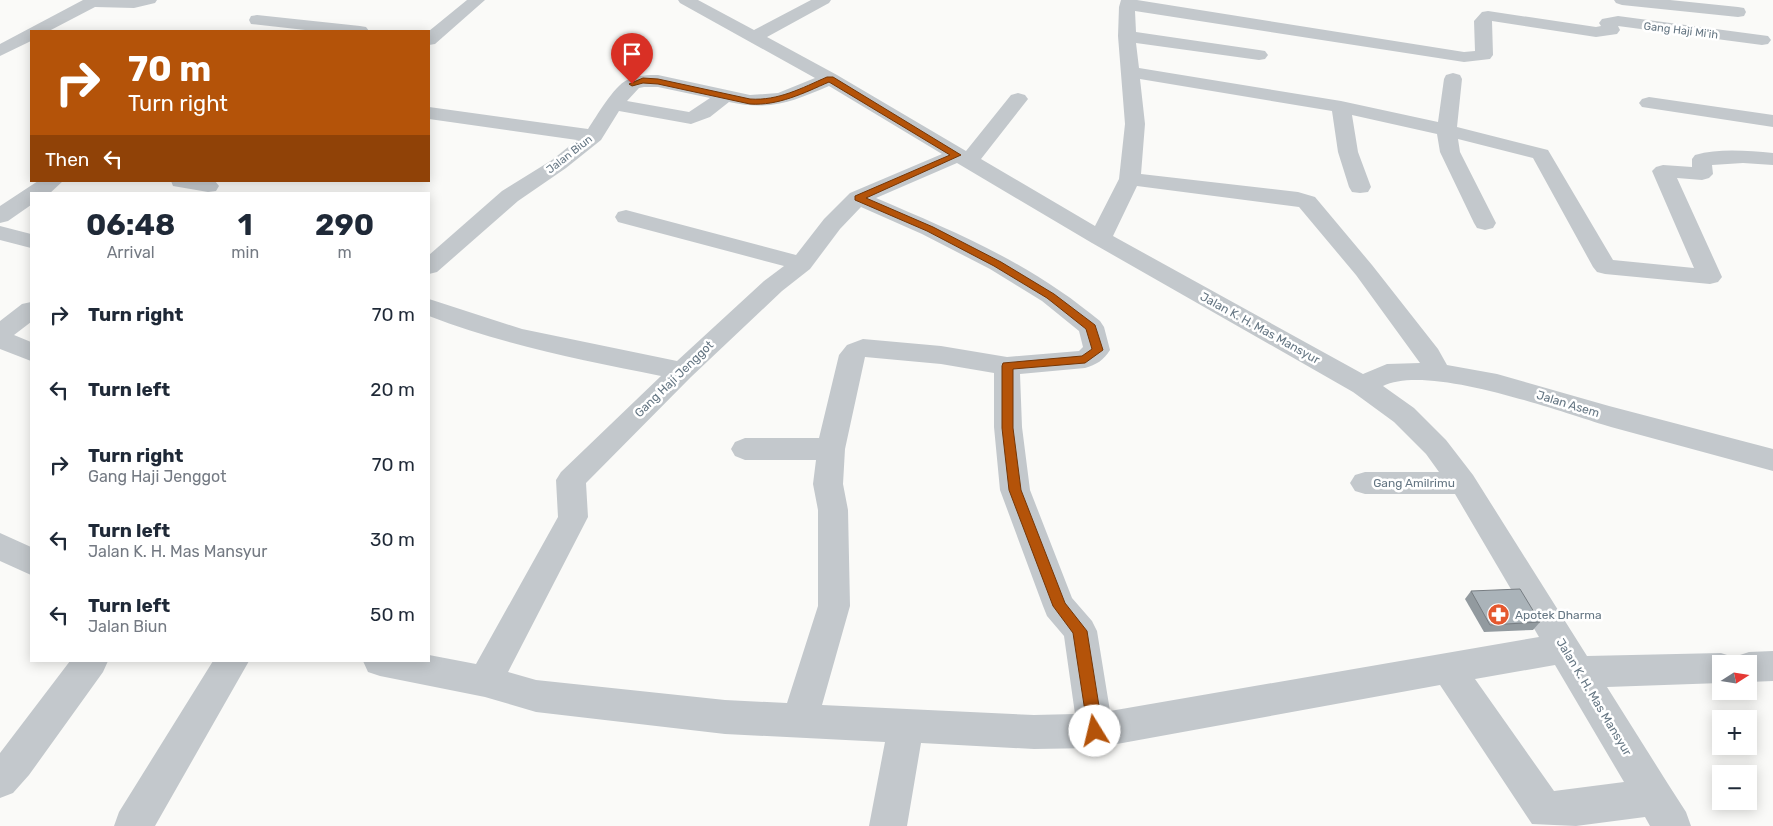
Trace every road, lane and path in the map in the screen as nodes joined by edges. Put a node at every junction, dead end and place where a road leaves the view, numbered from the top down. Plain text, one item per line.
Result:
1 (149, 0) edge
2 (477, 0) edge
3 (686, 0) edge
4 (823, 0) edge
5 (1612, 0) edge
6 (1622, 0) edge
7 (1128, 3) edge
8 (1733, 6) edge
9 (258, 20) dead end
10 (1615, 26) junction
11 (39, 30) edge
12 (351, 30) edge
13 (30, 35) edge
14 (1127, 36) junction
15 (753, 37) junction
16 (430, 38) edge
17 (1767, 45) edge
18 (0, 51) edge
19 (1259, 54) dead end
20 (1129, 72) junction
21 (830, 79) junction
22 (1453, 79) dead end
23 (725, 96) junction
24 (1018, 99) dead end
25 (1649, 103) dead end
26 (614, 104) junction
27 (1341, 107) junction
28 (430, 113) edge
29 (1773, 121) edge
30 (1447, 131) junction
31 (594, 136) junction
32 (963, 158) junction
33 (1773, 159) edge
34 (1130, 179) junction
35 (51, 182) edge
36 (185, 182) edge
37 (207, 187) edge
38 (1360, 187) dead end
39 (35, 192) edge
40 (30, 195) edge
41 (858, 198) junction
42 (0, 216) edge
43 (626, 217) dead end
44 (1485, 224) dead end
45 (0, 232) edge
46 (1100, 238) junction
47 (30, 241) edge
48 (802, 264) junction
49 (430, 266) edge
50 (430, 307) edge
51 (30, 311) edge
52 (0, 333) edge
53 (0, 340) edge
54 (30, 352) edge
55 (1007, 366) junction
56 (682, 371) junction
57 (1438, 373) junction
58 (1362, 385) junction
59 (745, 449) dead end
60 (831, 449) junction
61 (1773, 460) edge
62 (1365, 483) dead end
63 (1464, 483) junction
64 (0, 546) edge
65 (30, 561) edge
66 (1571, 660) junction
67 (90, 662) edge
68 (231, 662) edge
69 (385, 662) edge
70 (1773, 666) edge
71 (1758, 667) edge
72 (1448, 668) junction
73 (1712, 668) edge
74 (485, 681) junction
75 (799, 721) junction
76 (906, 726) junction
77 (1095, 731) junction
78 (0, 780) edge
79 (1664, 812) edge
80 (133, 826) edge
81 (888, 826) edge

1 - 11 street
2 - 16 street
3 - 15 street, Jalan K. H. Mas Mansyur
4 - 15 street
5 - 10 street
6 - 8 street
7 - 10 street, Gang Haji Mi'ih
7 - 14 street
8 - 17 street
9 - 12 street
10 - 17 street, Gang Haji Mi'ih
13 - 18 street
14 - 19 street
14 - 20 street
15 - 21 street, Jalan K. H. Mas Mansyur
20 - 27 street
20 - 34 street
21 - 23 street, Jalan Biun
21 - 32 street, Jalan K. H. Mas Mansyur
22 - 30 street
23 - 26 street
23 - 26 street, Jalan Biun
24 - 32 street
25 - 29 street
26 - 31 street, Jalan Biun
27 - 30 street
27 - 38 street
28 - 31 street
30 - 33 street
30 - 44 street
31 - 49 street, Jalan Biun
32 - 41 street, Gang Haji Jenggot
32 - 46 street, Jalan K. H. Mas Mansyur
34 - 46 street
34 - 57 street
35 - 39 street
36 - 37 street
40 - 42 street
41 - 48 street, Gang Haji Jenggot
41 - 55 street
43 - 48 street
45 - 47 street
46 - 58 street, Jalan K. H. Mas Mansyur
48 - 56 street, Gang Haji Jenggot
50 - 56 street
51 - 52 street
53 - 54 street
55 - 60 street
55 - 77 street
56 - 74 street, Gang Haji Jenggot
57 - 58 street, Jalan Asem
57 - 61 street, Jalan Asem
58 - 63 street, Jalan K. H. Mas Mansyur
59 - 60 street
60 - 75 street
62 - 63 street, Gang Amilrimu
63 - 66 street, Jalan K. H. Mas Mansyur
64 - 65 street
66 - 72 street
66 - 73 street
66 - 79 street, Jalan K. H. Mas Mansyur
67 - 78 street
68 - 80 street
69 - 74 street
70 - 71 street
72 - 77 street
72 - 79 street
74 - 75 street
75 - 76 street
76 - 77 street
76 - 81 street

